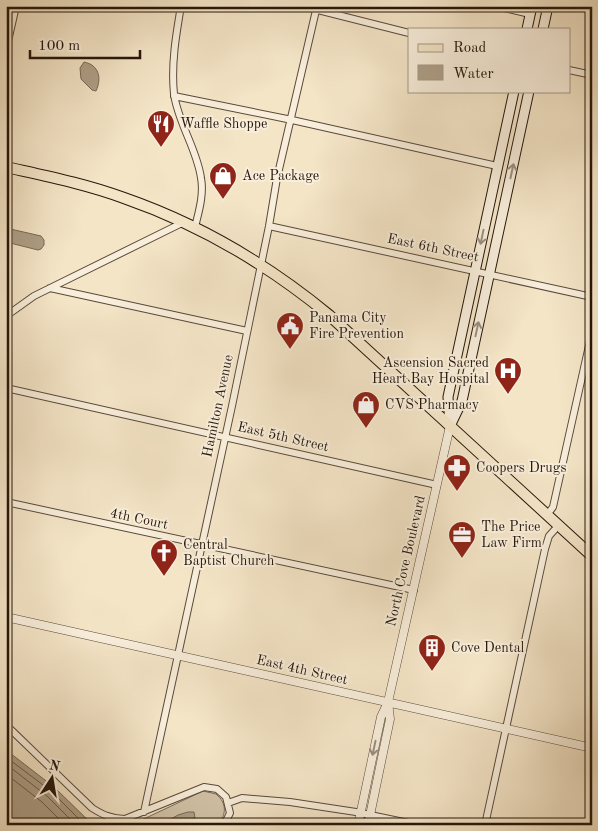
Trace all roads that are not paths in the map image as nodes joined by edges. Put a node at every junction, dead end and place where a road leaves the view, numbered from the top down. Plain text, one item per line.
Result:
1 (16, 6) edge
2 (181, 6) edge
3 (302, 6) edge
4 (495, 6) edge
5 (548, 6) edge
6 (317, 8) edge
7 (531, 10) edge
8 (527, 28) edge
9 (543, 28) edge
10 (408, 32) edge
11 (6, 50) edge
12 (570, 70) edge
13 (592, 75) edge
14 (514, 92) edge
15 (529, 92) edge
16 (174, 96) junction
17 (292, 120) junction
18 (497, 166) junction
19 (6, 167) edge
20 (184, 222) junction
21 (269, 226) junction
22 (195, 227) junction
23 (260, 264) junction
24 (475, 271) junction
25 (489, 274) junction
26 (50, 288) junction
27 (592, 297) edge
28 (6, 316) edge
29 (247, 331) junction
30 (592, 332) edge
31 (6, 388) edge
32 (450, 426) junction
33 (224, 437) junction
34 (437, 485) junction
35 (6, 502) edge
36 (546, 515) junction
37 (558, 526) junction
38 (201, 545) junction
39 (592, 556) edge
40 (414, 590) junction
41 (6, 617) edge
42 (177, 655) junction
43 (388, 702) junction
44 (6, 726) edge
45 (506, 728) junction
46 (592, 748) edge
47 (228, 803) junction
48 (144, 812) junction
49 (360, 813) junction
50 (370, 815) junction
51 (224, 825) edge
52 (358, 825) edge
53 (368, 825) edge
54 (418, 825) edge
55 (485, 825) edge

1 - 11 street
2 - 16 street
3 - 6 street
4 - 7 street
5 - 9 main road
6 - 10 street
6 - 17 street, Hamilton Avenue
7 - 8 main road
12 - 13 street
14 - 18 main road, North Cove Boulevard
25 -> 15 main road, North Cove Boulevard
16 - 17 street
16 - 22 street
17 - 18 street
17 - 21 street, Hamilton Avenue
18 -> 24 main road, North Cove Boulevard
19 - 20 main road
20 - 22 main road
20 - 26 street
21 - 23 street, Hamilton Avenue
21 - 24 street, East 6th Street
22 - 23 main road
23 - 29 street, Hamilton Avenue
23 - 32 main road
24 - 25 street, East 6th Street
24 - 32 main road, North Cove Boulevard
25 - 27 street, East 6th Street
32 -> 25 main road, North Cove Boulevard
26 - 28 street
26 - 29 street
29 - 33 street, Hamilton Avenue
30 - 36 street
31 - 33 street, East 5th Street
32 - 34 street, North Cove Boulevard
32 - 36 main road
33 - 34 street, East 5th Street
33 - 38 street, Hamilton Avenue
34 - 40 street, North Cove Boulevard
35 - 38 street, 4th Court
36 - 37 main road
37 - 39 main road
37 - 45 street
38 - 40 street, 4th Court
38 - 42 street, Hamilton Avenue
40 - 43 street, North Cove Boulevard
41 - 42 street, East 4th Street
42 - 43 street, East 4th Street
42 - 48 street, Hamilton Avenue
43 - 45 street, East 4th Street
43 -> 49 street, North Cove Boulevard
43 - 50 street, North Cove Boulevard
44 - 48 street
45 - 46 street, East 4th Street
45 - 55 street
47 - 48 street
47 - 49 street
47 - 51 street
49 - 50 street
49 - 52 street, North Cove Boulevard
50 - 53 street, North Cove Boulevard
50 - 54 street

